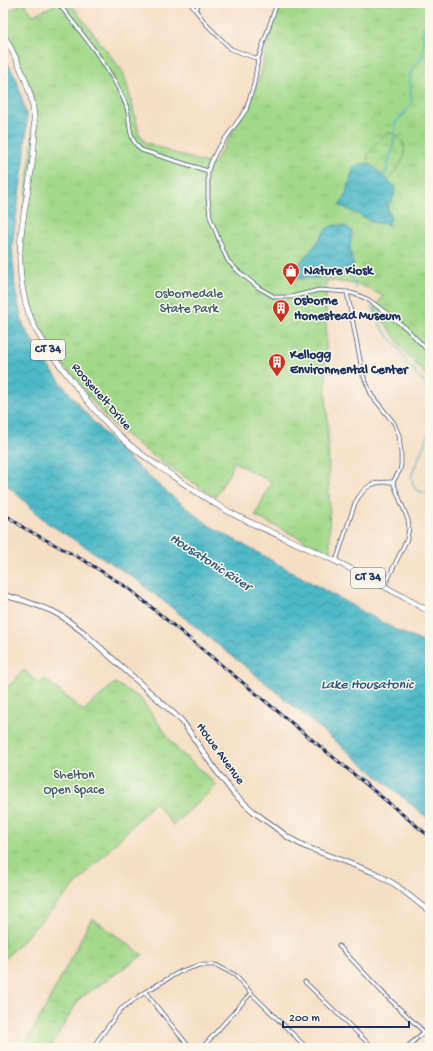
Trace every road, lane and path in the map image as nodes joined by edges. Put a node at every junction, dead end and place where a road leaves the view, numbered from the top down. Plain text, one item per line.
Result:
1 (58, 3) edge
2 (190, 3) edge
3 (199, 3) edge
4 (277, 3) edge
5 (196, 10) junction
6 (3, 34) edge
7 (258, 59) junction
8 (208, 172) junction
9 (347, 292) junction
10 (430, 353) edge
11 (393, 482) junction
12 (336, 562) junction
13 (384, 587) junction
14 (3, 595) edge
15 (430, 612) edge
16 (430, 912) edge
17 (339, 946) dead end
18 (305, 982) dead end
19 (146, 992) junction
20 (251, 993) junction
21 (424, 1032) junction
22 (430, 1035) edge
23 (92, 1048) edge
24 (190, 1048) edge
25 (202, 1048) edge
26 (307, 1048) edge
27 (373, 1048) edge
28 (406, 1048) edge

1 - 8 street
2 - 5 street
3 - 5 street
4 - 7 street
5 - 7 street
6 - 12 main road, Roosevelt Drive / CT 34
7 - 8 street
8 - 9 street
9 - 10 street
9 - 11 street
11 - 12 street
11 - 13 street
12 - 13 main road, Roosevelt Drive / CT 34
13 - 15 main road, Roosevelt Drive / CT 34
14 - 16 main road, Howe Avenue
17 - 21 street
18 - 27 street
19 - 20 street
19 - 23 street
19 - 24 street
20 - 25 street
20 - 26 street
21 - 22 street
21 - 28 street

